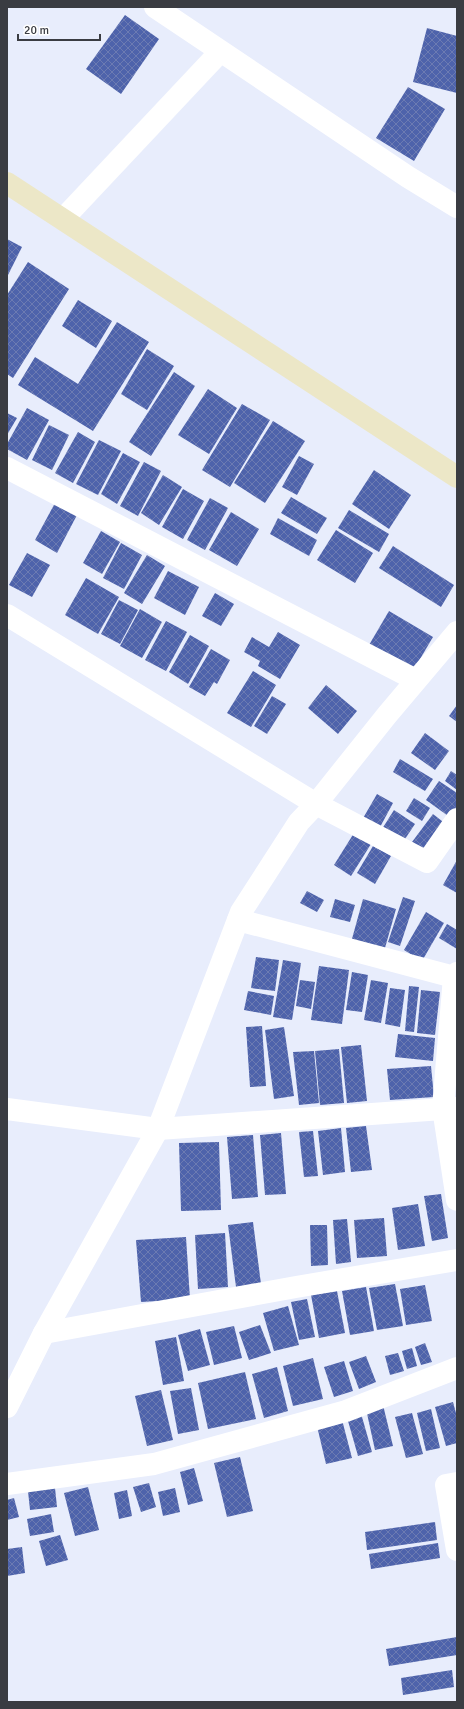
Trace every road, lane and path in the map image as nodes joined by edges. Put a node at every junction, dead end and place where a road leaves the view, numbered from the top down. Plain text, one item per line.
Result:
1 (154, 7) edge
2 (220, 52) junction
3 (7, 183) edge
4 (457, 207) edge
5 (63, 219) junction
6 (7, 468) edge
7 (457, 477) edge
8 (7, 615) edge
9 (457, 632) edge
10 (416, 680) junction
11 (316, 804) junction
12 (457, 819) edge
13 (238, 920) junction
14 (456, 975) edge
15 (450, 1108) edge
16 (7, 1109) edge
17 (158, 1129) junction
18 (457, 1200) edge
19 (457, 1260) edge
20 (44, 1333) junction
21 (457, 1368) edge
22 (7, 1407) edge
23 (457, 1483) edge
24 (7, 1484) edge
25 (457, 1550) edge

1 - 2 street
2 - 4 street
2 - 5 street
3 - 5 street
5 - 7 street
6 - 10 street
8 - 11 street
9 - 10 street
10 - 11 street
11 - 12 street
11 - 13 street
13 - 14 street
13 - 17 street
14 - 15 street
15 - 17 street
15 - 18 street
16 - 17 street
17 - 20 street
19 - 20 street
20 - 22 street
21 - 24 street
23 - 25 street

